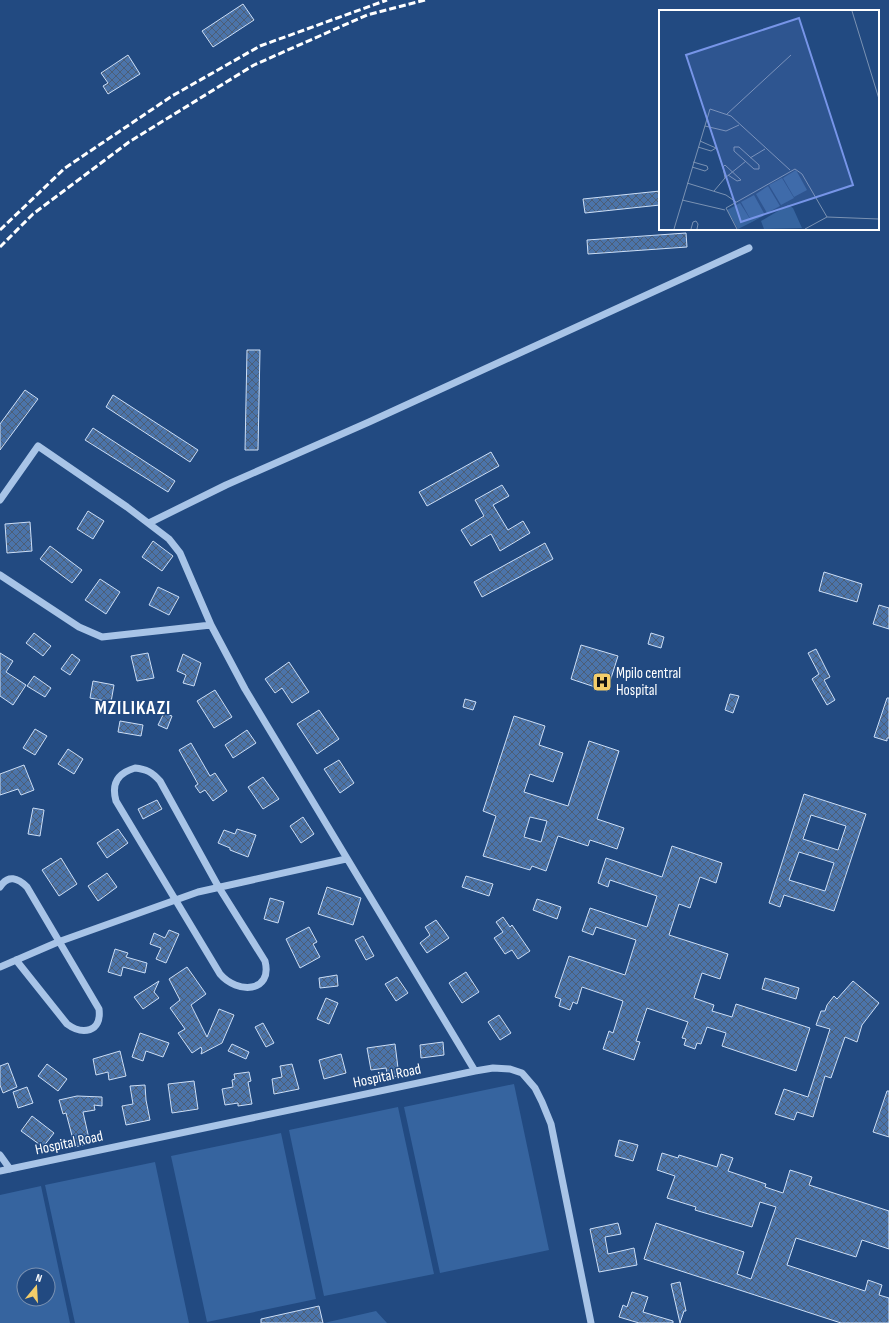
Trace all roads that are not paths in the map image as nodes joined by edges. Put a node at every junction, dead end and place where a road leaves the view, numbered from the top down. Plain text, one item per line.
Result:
1 (749, 248) dead end
2 (0, 500) edge
3 (149, 523) junction
4 (0, 575) edge
5 (211, 625) junction
6 (346, 859) junction
7 (218, 886) junction
8 (0, 887) edge
9 (175, 899) junction
10 (58, 942) junction
11 (16, 960) junction
12 (0, 967) edge
13 (475, 1071) junction
14 (0, 1155) edge
15 (10, 1169) junction
16 (0, 1171) edge
17 (591, 1323) edge

1 - 3 street
2 - 3 street
3 - 5 street
4 - 5 street
5 - 6 street
6 - 7 street
6 - 13 street
7 - 9 street
7 - 9 street
7 - 9 street
8 - 10 street
9 - 10 street
10 - 11 street
10 - 11 street
11 - 12 street
13 - 15 street, Hospital Road
13 - 17 street, Hospital Road
14 - 15 street
15 - 16 street, Hospital Road

